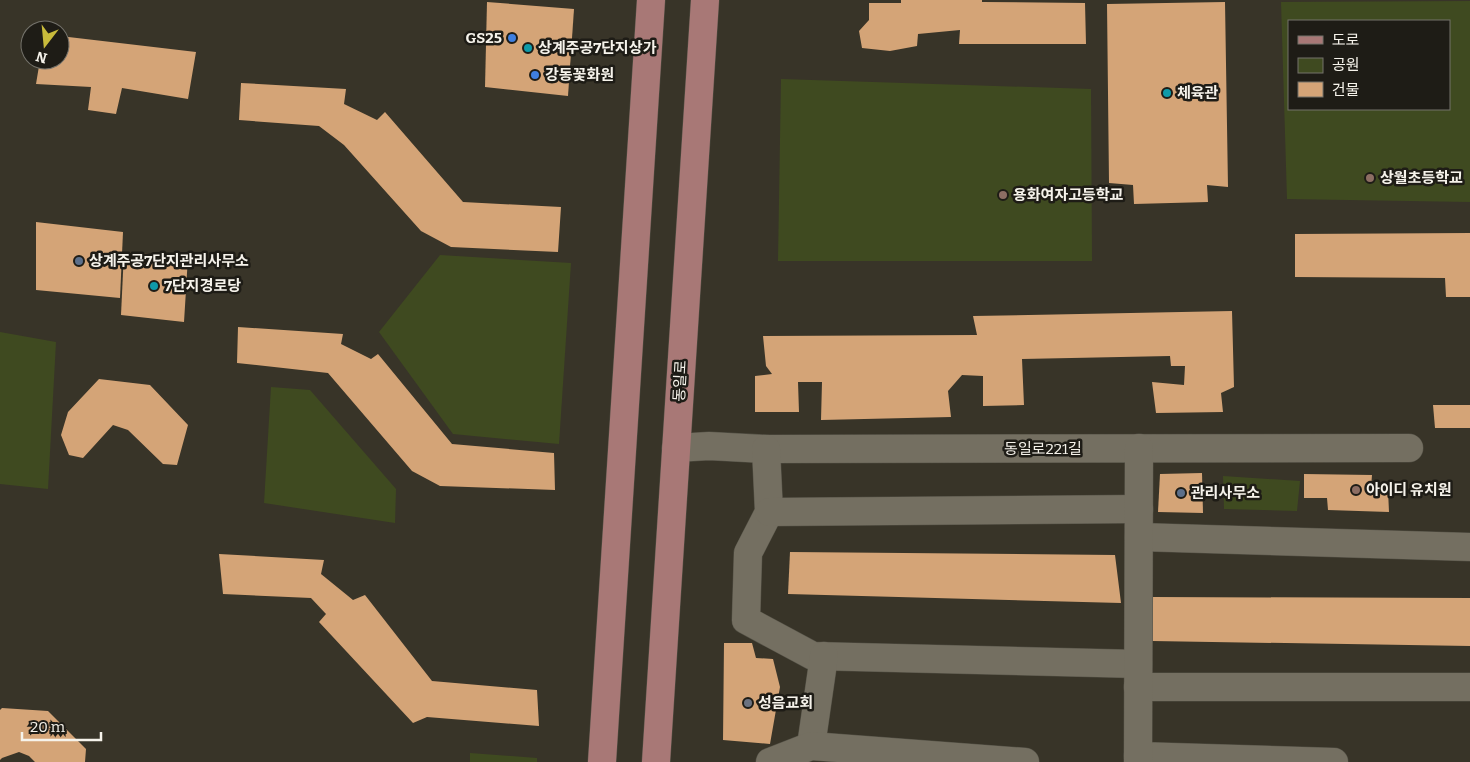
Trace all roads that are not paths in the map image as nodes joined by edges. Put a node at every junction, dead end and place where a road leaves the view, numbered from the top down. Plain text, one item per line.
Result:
1 (651, 0) edge
2 (706, 0) edge
3 (676, 448) junction
4 (1139, 448) junction
5 (1409, 448) dead end
6 (766, 449) junction
7 (1139, 509) junction
8 (769, 512) junction
9 (1139, 537) junction
10 (1470, 547) edge
11 (824, 656) junction
12 (1138, 676) junction
13 (1470, 687) edge
14 (811, 746) junction
15 (1138, 759) edge
16 (602, 762) edge
17 (656, 762) edge
18 (770, 762) edge
19 (1025, 762) edge
20 (1334, 762) edge

1 - 16 main road
2 - 3 main road, 동일로
3 - 6 street, 동일로221길
3 - 17 main road, 동일로
4 - 5 street, 동일로221길
4 - 6 street, 동일로221길
4 - 7 street
6 - 8 street
7 - 8 street
7 - 9 street
8 - 11 street
9 - 10 street
9 - 12 street
11 - 12 street
11 - 14 street
12 - 13 street
12 - 15 street
14 - 18 street
14 - 19 street
15 - 20 street

